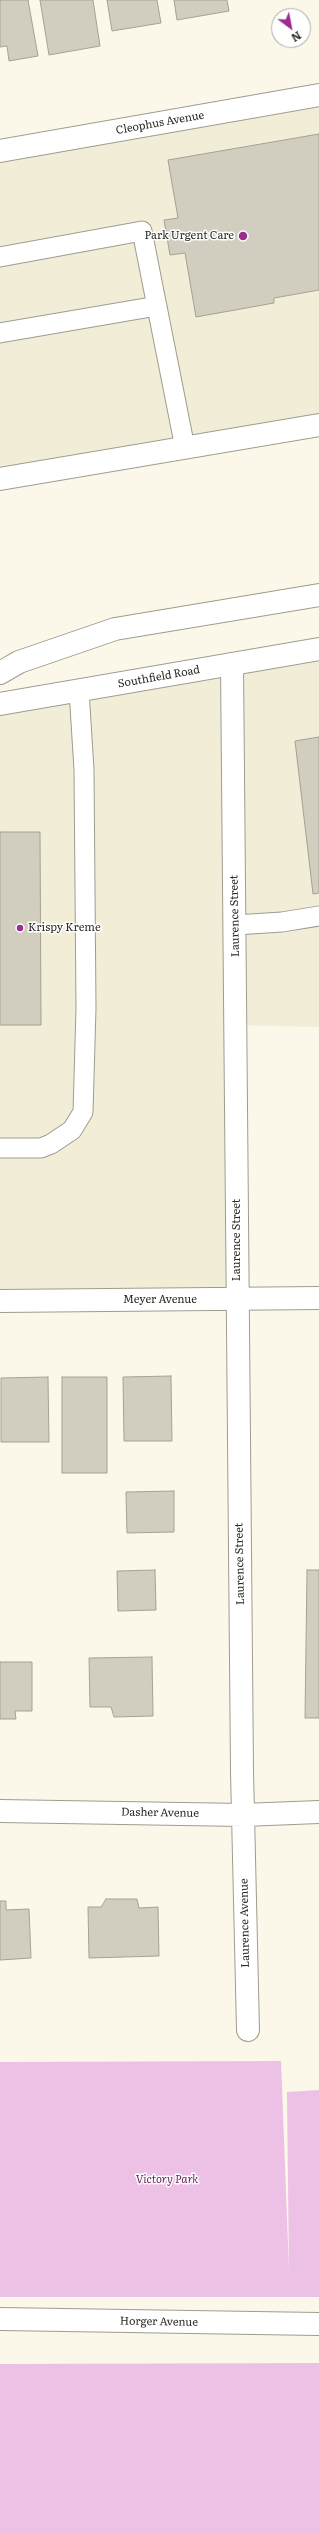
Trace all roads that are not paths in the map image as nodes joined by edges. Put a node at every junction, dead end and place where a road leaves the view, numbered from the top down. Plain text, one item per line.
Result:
1 (319, 95) edge
2 (0, 151) edge
3 (0, 256) edge
4 (158, 306) junction
5 (0, 333) edge
6 (319, 425) edge
7 (185, 448) junction
8 (0, 479) edge
9 (319, 595) edge
10 (319, 649) edge
11 (232, 664) junction
12 (0, 673) edge
13 (80, 690) junction
14 (0, 704) edge
15 (319, 916) edge
16 (235, 925) junction
17 (0, 1148) edge
18 (319, 1298) edge
19 (0, 1301) edge
20 (237, 1301) junction
21 (0, 1811) edge
22 (319, 1812) edge
23 (243, 1816) junction
24 (248, 2030) dead end
25 (0, 2319) edge
26 (319, 2324) edge

1 - 2 main road, Cleophus Avenue
3 - 4 lane
4 - 5 lane
4 - 7 lane
6 - 7 main road
7 - 8 main road
9 - 12 main road
10 - 11 main road, Southfield Road
11 - 13 main road, Southfield Road
11 - 16 main road, Laurence Street
13 - 14 main road, Southfield Road
13 - 17 lane
15 - 16 lane
16 - 20 main road, Laurence Street
18 - 20 main road, Meyer Avenue
19 - 20 main road, Meyer Avenue
20 - 23 main road, Laurence Street
21 - 23 main road, Dasher Avenue
22 - 23 main road, Dasher Avenue
23 - 24 main road, Laurence Avenue
25 - 26 main road, Horger Avenue

